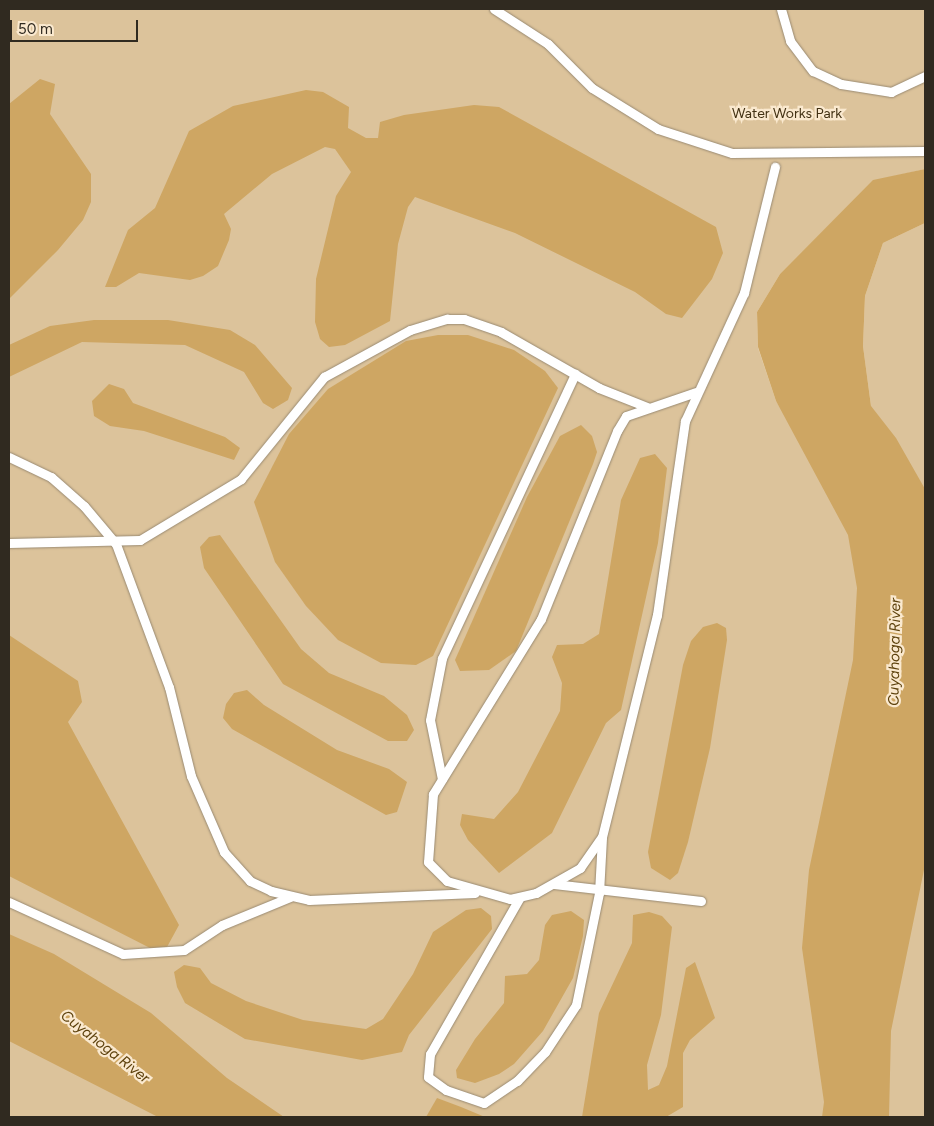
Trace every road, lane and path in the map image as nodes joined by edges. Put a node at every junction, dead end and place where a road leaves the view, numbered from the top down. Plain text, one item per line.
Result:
1 (494, 9) edge
2 (780, 9) edge
3 (925, 76) edge
4 (925, 151) edge
5 (774, 167) dead end
6 (575, 374) junction
7 (696, 392) junction
8 (647, 407) junction
9 (9, 457) edge
10 (112, 540) junction
11 (9, 543) edge
12 (442, 778) junction
13 (602, 838) junction
14 (554, 884) junction
15 (599, 890) junction
16 (480, 892) junction
17 (290, 897) junction
18 (520, 897) junction
19 (701, 901) dead end
20 (9, 902) edge

1 - 4 lane
2 - 3 lane
5 - 7 lane
6 - 8 lane
6 - 10 lane
6 - 12 lane
7 - 8 lane
7 - 13 lane
8 - 12 lane
9 - 10 lane
10 - 11 lane
10 - 17 lane
12 - 16 lane
13 - 14 lane
13 - 15 lane
14 - 15 lane
14 - 18 lane
15 - 18 lane
15 - 19 lane
16 - 17 lane
16 - 18 lane
17 - 20 lane

